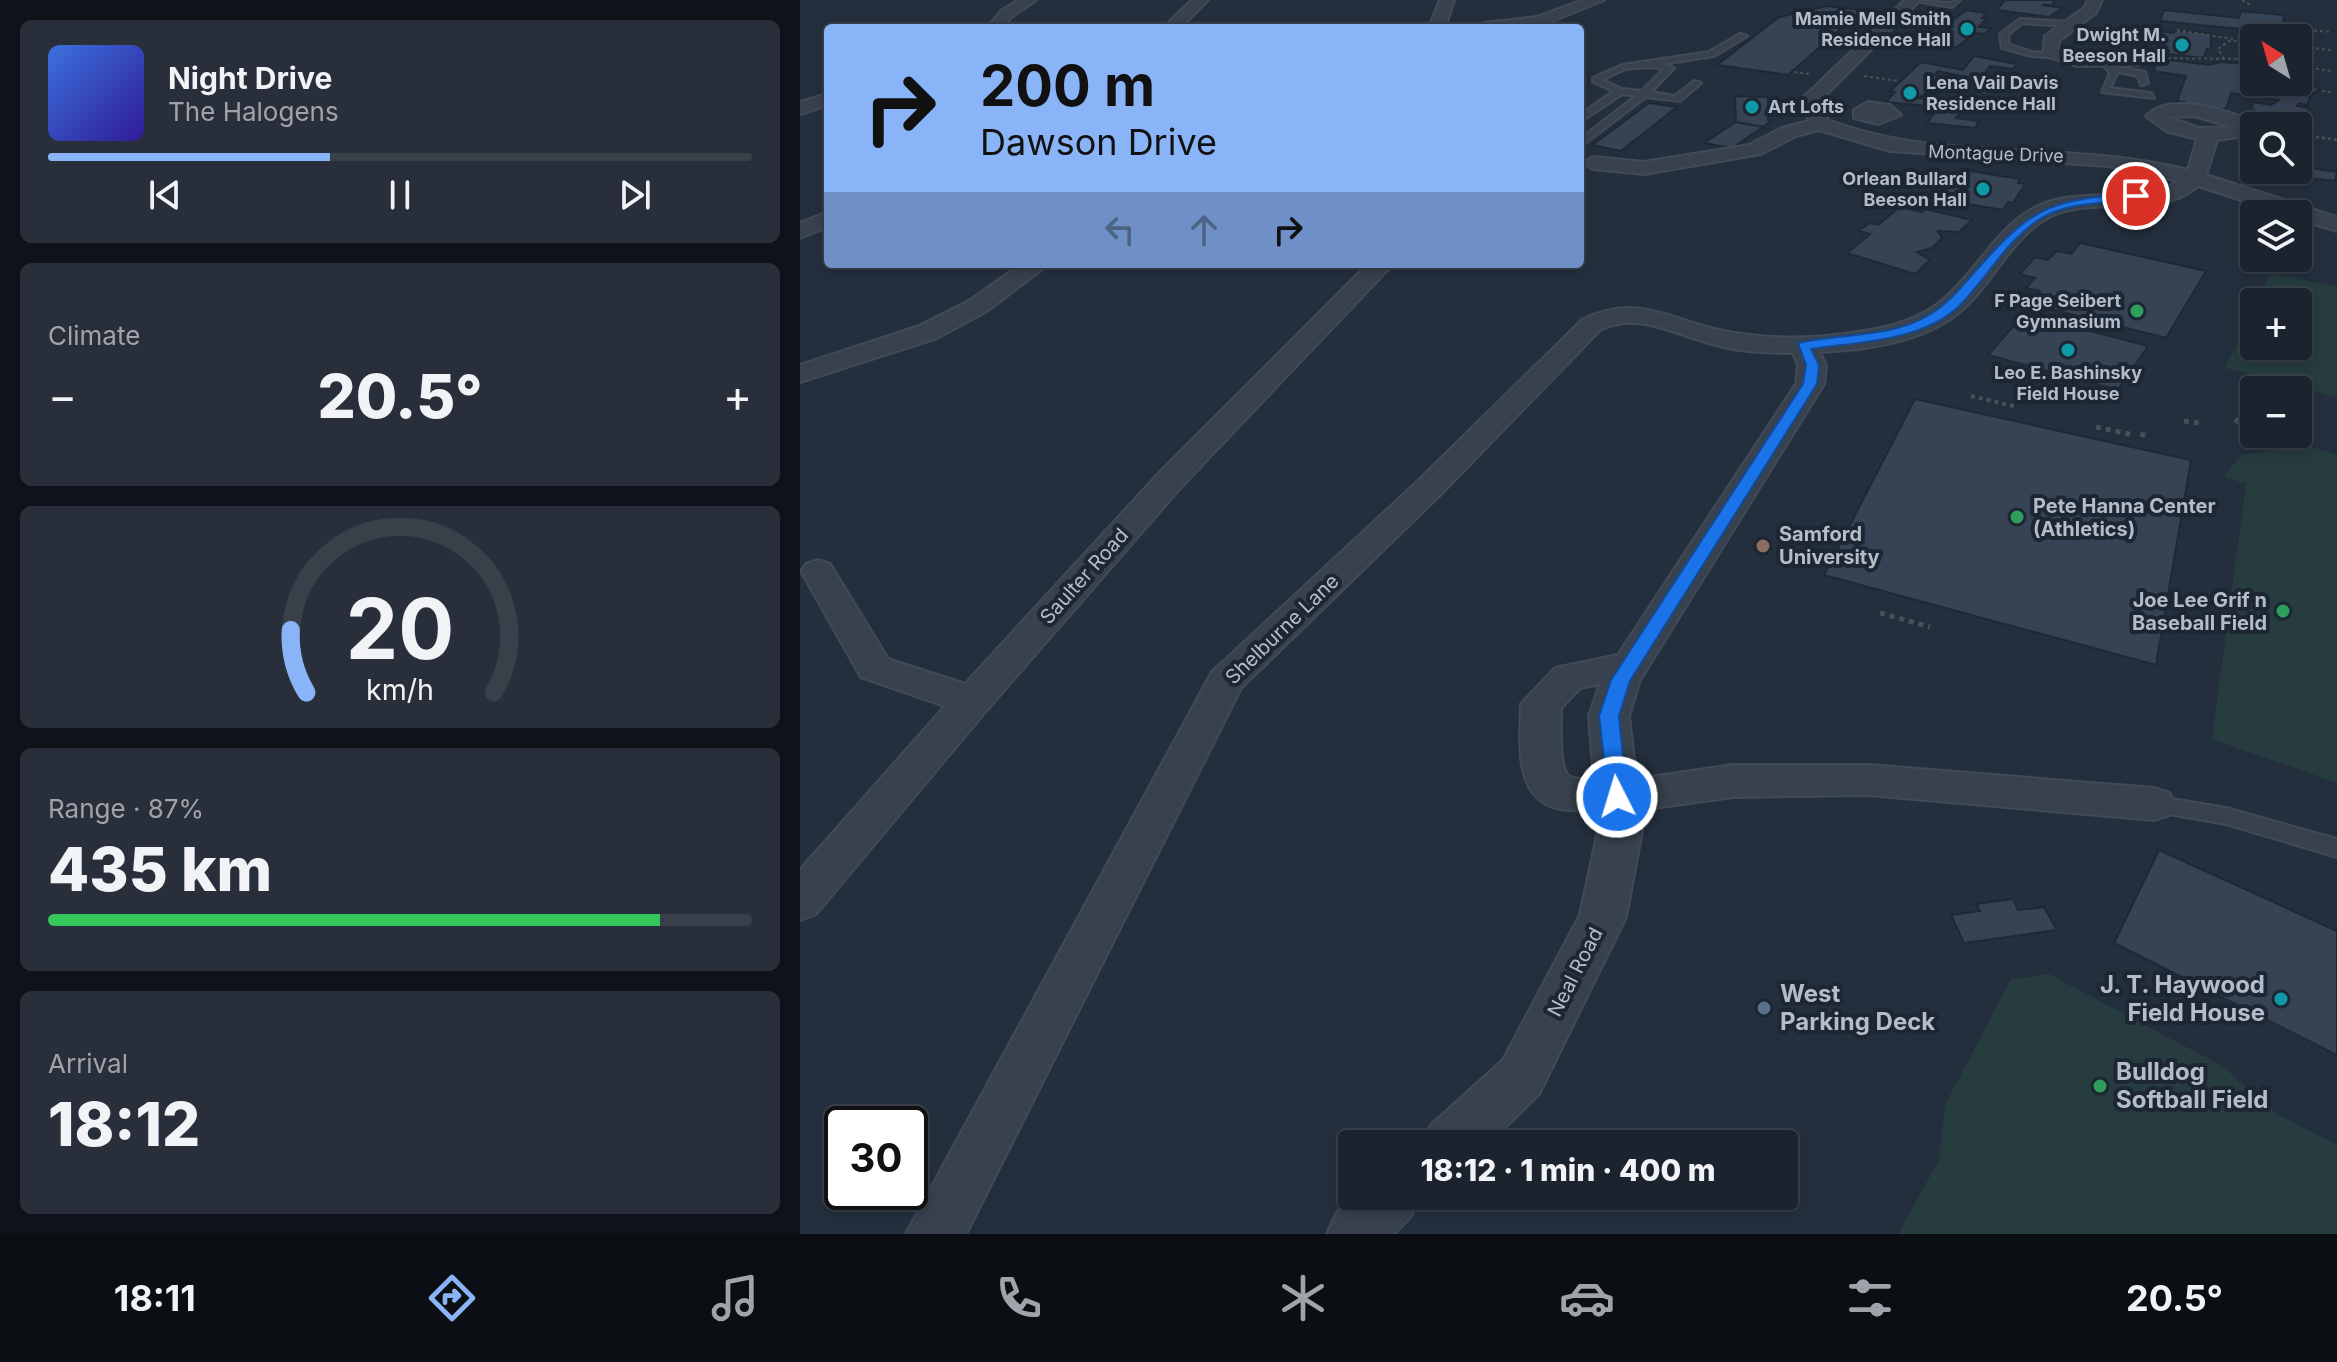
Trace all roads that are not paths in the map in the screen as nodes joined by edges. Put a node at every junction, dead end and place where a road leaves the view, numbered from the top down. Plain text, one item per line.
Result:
1 (1029, 0) edge
2 (1201, 0) edge
3 (1447, 0) edge
4 (1597, 0) edge
5 (1913, 0) edge
6 (1956, 0) edge
7 (2095, 0) edge
8 (998, 24) edge
9 (1175, 24) edge
10 (1438, 24) edge
11 (1516, 24) edge
12 (2068, 24) junction
13 (1743, 36) dead end
14 (2055, 56) junction
15 (2135, 59) road end
16 (1637, 64) junction
17 (2108, 65) junction
18 (1697, 83) dead end
19 (2144, 83) dead end
20 (1620, 91) junction
21 (1644, 94) junction
22 (2151, 96) dead end
23 (824, 100) edge
24 (800, 108) edge
25 (1584, 116) edge
26 (1820, 124) junction
27 (2184, 129) junction
28 (2209, 133) junction
29 (1584, 141) edge
30 (1584, 161) edge
31 (2169, 172) junction
32 (2195, 178) junction
33 (2136, 196) junction
34 (824, 221) edge
35 (2337, 224) edge
36 (800, 231) edge
37 (1031, 268) edge
38 (1377, 268) edge
39 (1803, 346) junction
40 (800, 374) edge
41 (818, 571) dead end
42 (1630, 666) junction
43 (972, 701) junction
44 (1617, 797) junction
45 (2154, 804) joint
46 (2337, 848) edge
47 (800, 901) edge
48 (1465, 1130) edge
49 (1378, 1210) edge
50 (935, 1234) edge
51 (1356, 1234) edge

1 - 8 street
2 - 9 street
3 - 10 street
4 - 11 street
5 - 6 lane
5 - 26 street
7 - 12 street
12 - 14 street
12 - 14 lane
13 - 16 lane
14 - 17 street
15 - 17 street
16 - 20 lane
16 - 21 lane
17 - 19 lane
17 - 22 lane
18 - 21 lane
20 - 21 lane
20 - 25 lane
21 - 29 lane
23 - 24 street
26 - 30 street
26 - 31 street, Montague Drive
27 - 28 street
27 - 28 street
27 - 31 street
28 - 32 street
31 - 32 street, Montague Drive
31 - 33 street
32 - 33 street, Shelburne Lane
32 - 35 street, Montague Drive
33 - 39 street, Shelburne Lane
34 - 36 street
37 - 40 street
38 - 43 street, Saulter Road
39 - 42 street, Neal Road
39 - 50 street, Shelburne Lane
41 - 43 street
42 - 44 street, Neal Road
42 - 44 street
43 - 47 street, Saulter Road
44 - 45 street
44 - 48 street, Neal Road
45 - 46 lane
49 - 51 street

